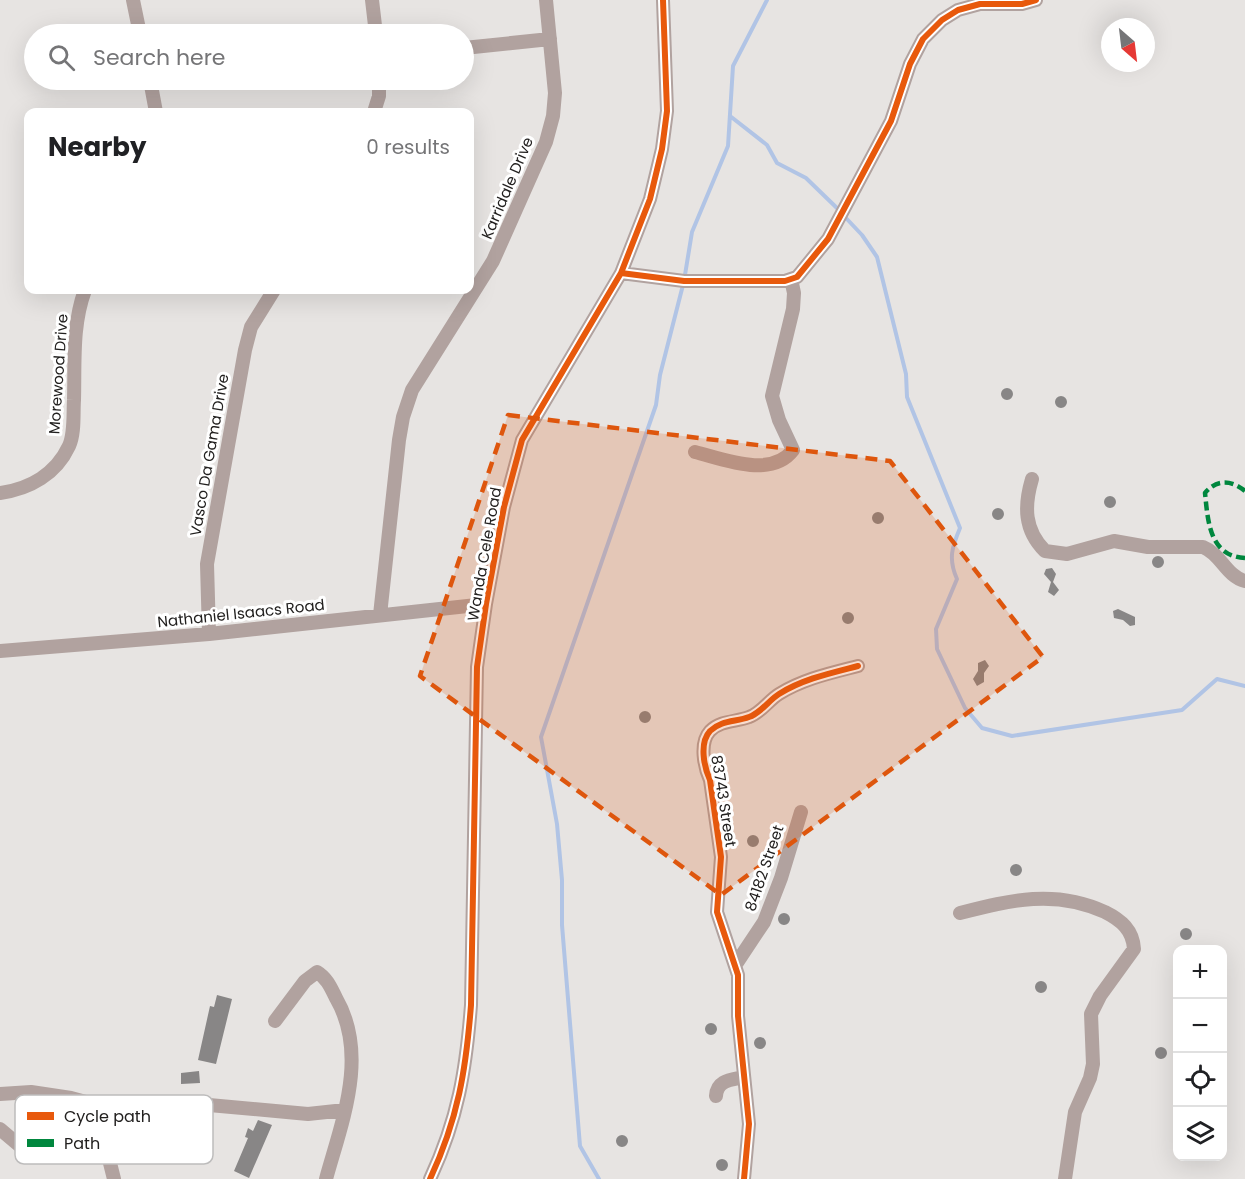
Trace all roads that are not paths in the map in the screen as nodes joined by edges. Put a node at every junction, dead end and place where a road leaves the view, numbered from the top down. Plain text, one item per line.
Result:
1 (133, 0) edge
2 (372, 0) edge
3 (546, 0) edge
4 (663, 0) edge
5 (1036, 0) edge
6 (138, 24) edge
7 (375, 24) edge
8 (550, 39) junction
9 (474, 47) edge
10 (152, 90) edge
11 (379, 90) edge
12 (155, 108) edge
13 (375, 108) edge
14 (621, 273) junction
15 (791, 279) junction
16 (474, 291) edge
17 (84, 294) edge
18 (272, 294) edge
19 (472, 294) edge
20 (695, 452) dead end
21 (1032, 479) dead end
22 (0, 493) edge
23 (1245, 581) edge
24 (486, 604) junction
25 (380, 615) junction
26 (209, 634) junction
27 (0, 651) edge
28 (858, 666) dead end
29 (801, 812) dead end
30 (960, 913) dead end
31 (736, 964) junction
32 (275, 1021) dead end
33 (744, 1077) junction
34 (0, 1094) edge
35 (52, 1095) edge
36 (716, 1096) dead end
37 (213, 1105) edge
38 (345, 1110) junction
39 (0, 1129) edge
40 (15, 1142) edge
41 (110, 1164) edge
42 (114, 1179) edge
43 (326, 1179) edge
44 (430, 1179) edge
45 (744, 1179) edge
46 (1065, 1179) edge

1 - 6 street
2 - 7 street
3 - 8 street, Karridale Drive
4 - 14 street, Wanda Cele Road
5 - 15 street
8 - 9 street
8 - 16 street, Karridale Drive
10 - 12 street
11 - 13 street
14 - 15 street
14 - 24 street, Wanda Cele Road
15 - 20 street
17 - 22 street, Morewood Drive
18 - 26 street, Vasco Da Gama Drive
19 - 25 street, Karridale Drive
21 - 23 street
24 - 25 street, Nathaniel Isaacs Road
24 - 44 street, Wanda Cele Road
25 - 26 street, Nathaniel Isaacs Road
26 - 27 street, Nathaniel Isaacs Road
28 - 31 street, 83743 Street
29 - 31 street, 84182 Street
30 - 46 street
31 - 33 street, 83743 Street
32 - 38 street
33 - 36 street
33 - 45 street, 83743 Street
34 - 35 street
37 - 38 street
38 - 43 street
39 - 40 street
41 - 42 street

